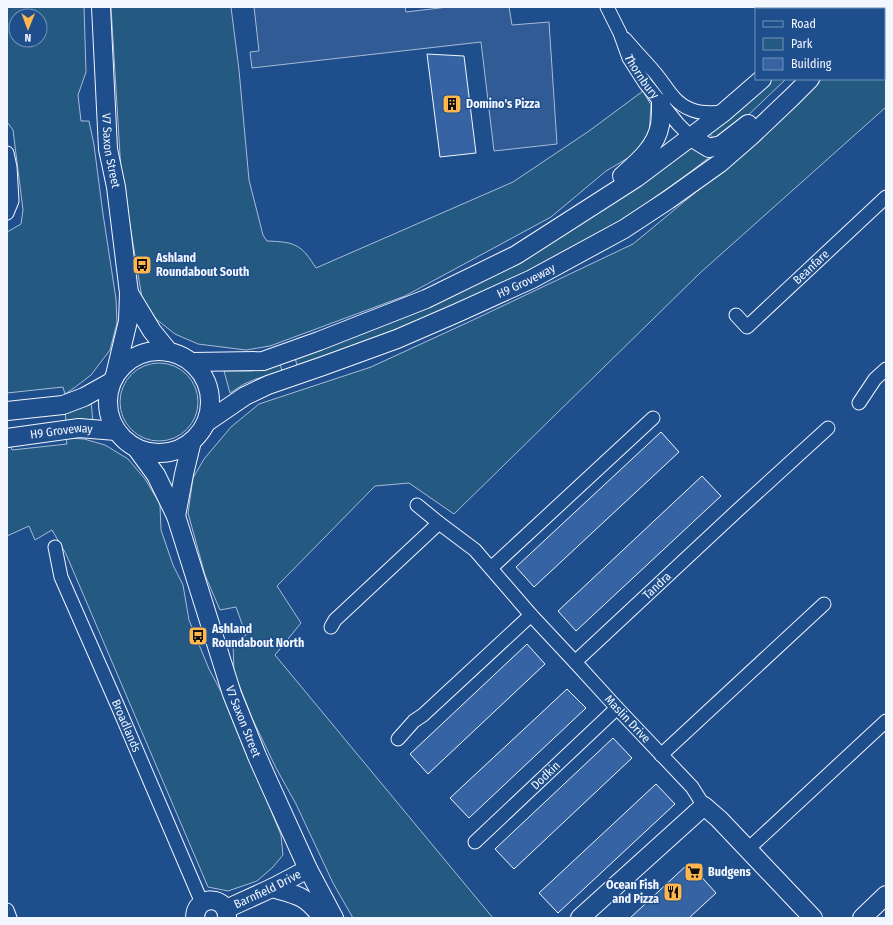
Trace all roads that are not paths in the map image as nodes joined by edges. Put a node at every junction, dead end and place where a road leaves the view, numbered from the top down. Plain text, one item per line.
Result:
1 (101, 7) edge
2 (607, 7) edge
3 (620, 33) junction
4 (761, 80) edge
5 (809, 80) edge
6 (792, 97) junction
7 (661, 103) junction
8 (724, 112) junction
9 (691, 137) junction
10 (7, 153) edge
11 (886, 197) edge
12 (7, 213) edge
13 (555, 231) junction
14 (129, 293) junction
15 (736, 315) dead end
16 (169, 352) junction
17 (192, 362) junction
18 (886, 369) edge
19 (113, 378) junction
20 (859, 403) dead end
21 (7, 411) edge
22 (653, 418) dead end
23 (206, 422) junction
24 (828, 428) dead end
25 (116, 431) junction
26 (8, 438) edge
27 (192, 441) junction
28 (137, 449) junction
29 (417, 505) dead end
30 (176, 516) junction
31 (439, 523) junction
32 (55, 547) dead end
33 (490, 568) junction
34 (824, 604) dead end
35 (532, 615) junction
36 (331, 627) dead end
37 (576, 662) junction
38 (617, 708) junction
39 (886, 721) edge
40 (398, 739) dead end
41 (661, 755) junction
42 (704, 806) junction
43 (475, 842) dead end
44 (748, 849) junction
45 (308, 869) junction
46 (272, 888) junction
47 (886, 895) edge
48 (7, 910) edge
49 (199, 910) edge
50 (226, 914) edge
51 (10, 918) edge
52 (323, 918) edge
53 (334, 918) edge
54 (580, 918) edge
55 (813, 918) edge
56 (862, 918) edge

1 - 14 street, V7 Saxon Street
2 - 3 street, Thornbury
3 - 7 street, Thornbury
3 - 8 street
4 - 8 street
5 - 6 street, H9 Groveway
6 - 9 street
6 - 23 street, H9 Groveway
7 - 9 street, Thornbury
7 - 13 street
8 - 9 street
9 - 13 street
10 - 12 street
11 - 15 street, Beanfare
13 - 17 street
14 - 16 street, V7 Saxon Street
14 - 19 street, V7 Saxon Street
16 - 17 street
16 - 19 street
17 - 23 street
18 - 20 street
19 - 21 street
19 - 25 street
22 - 33 street
23 - 27 street
24 - 37 street, Tandra
25 - 26 street, H9 Groveway
25 - 28 street
27 - 28 street
27 - 30 street, V7 Saxon Street
28 - 30 street, V7 Saxon Street
29 - 31 street, Maslin Drive
30 - 45 street, V7 Saxon Street
31 - 33 street, Maslin Drive
31 - 36 street
32 - 49 street, Broadlands
33 - 35 street, Maslin Drive
34 - 41 street
35 - 37 street, Maslin Drive
35 - 40 street
37 - 38 street, Maslin Drive
38 - 41 street, Maslin Drive
38 - 43 street, Dodkin
39 - 44 street
41 - 42 street, Maslin Drive
42 - 44 street, Maslin Drive
42 - 54 street
44 - 55 street, Maslin Drive
45 - 46 street, Barnfield Drive
45 - 53 street, V7 Saxon Street
46 - 50 street, Barnfield Drive
46 - 52 street
47 - 56 street
48 - 51 street
49 - 50 street

